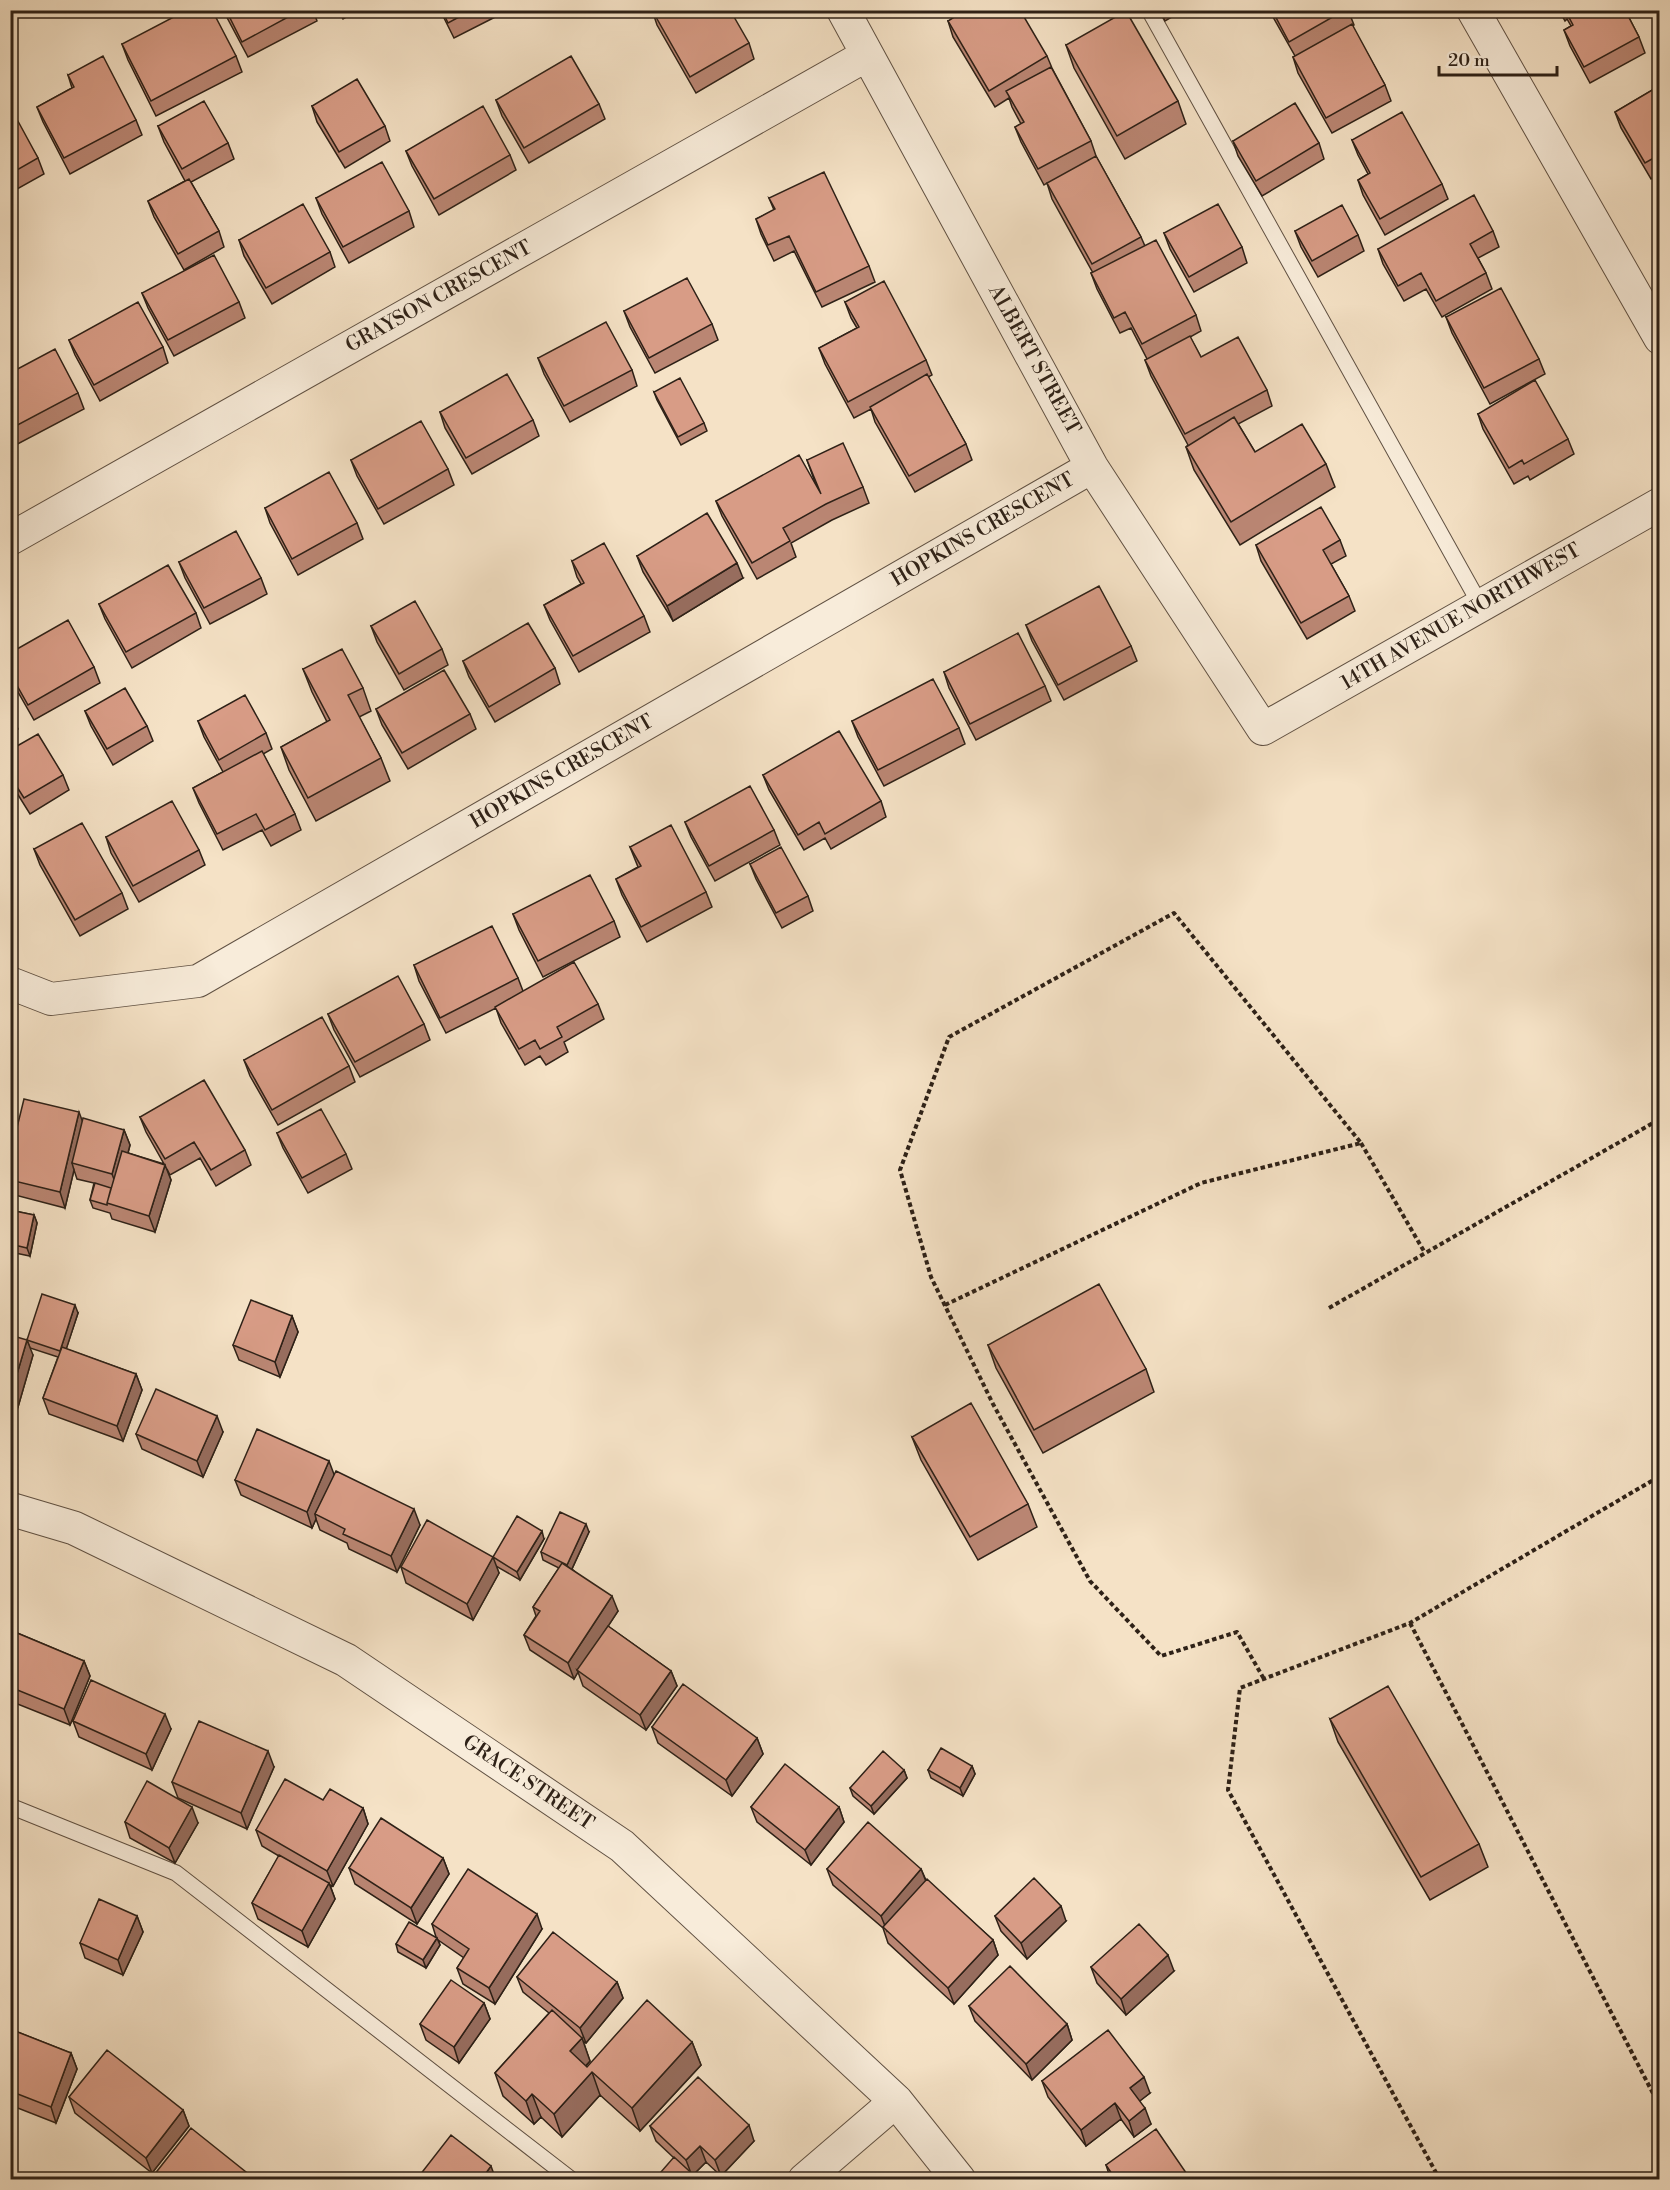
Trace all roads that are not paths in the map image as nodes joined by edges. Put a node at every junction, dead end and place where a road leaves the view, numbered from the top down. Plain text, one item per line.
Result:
1 (843, 10) edge
2 (1149, 10) edge
3 (1473, 10) edge
4 (867, 55) junction
5 (1659, 338) edge
6 (1092, 467) junction
7 (1659, 504) edge
8 (10, 539) edge
9 (1481, 606) junction
10 (1263, 729) joint
11 (10, 983) edge
12 (10, 1509) edge
13 (10, 1806) edge
14 (896, 2101) junction
15 (572, 2180) edge
16 (804, 2180) edge
17 (959, 2180) edge

1 - 4 street, ALBERT STREET
2 - 9 lane
3 - 5 street
4 - 6 street, ALBERT STREET
4 - 8 street, GRAYSON CRESCENT
6 - 10 street, ALBERT STREET
6 - 11 street, HOPKINS CRESCENT
7 - 9 street, 14TH AVENUE NORTHWEST
9 - 10 street, 14TH AVENUE NORTHWEST
12 - 14 street, GRACE STREET
13 - 15 lane
14 - 16 street
14 - 17 street, GRACE STREET

